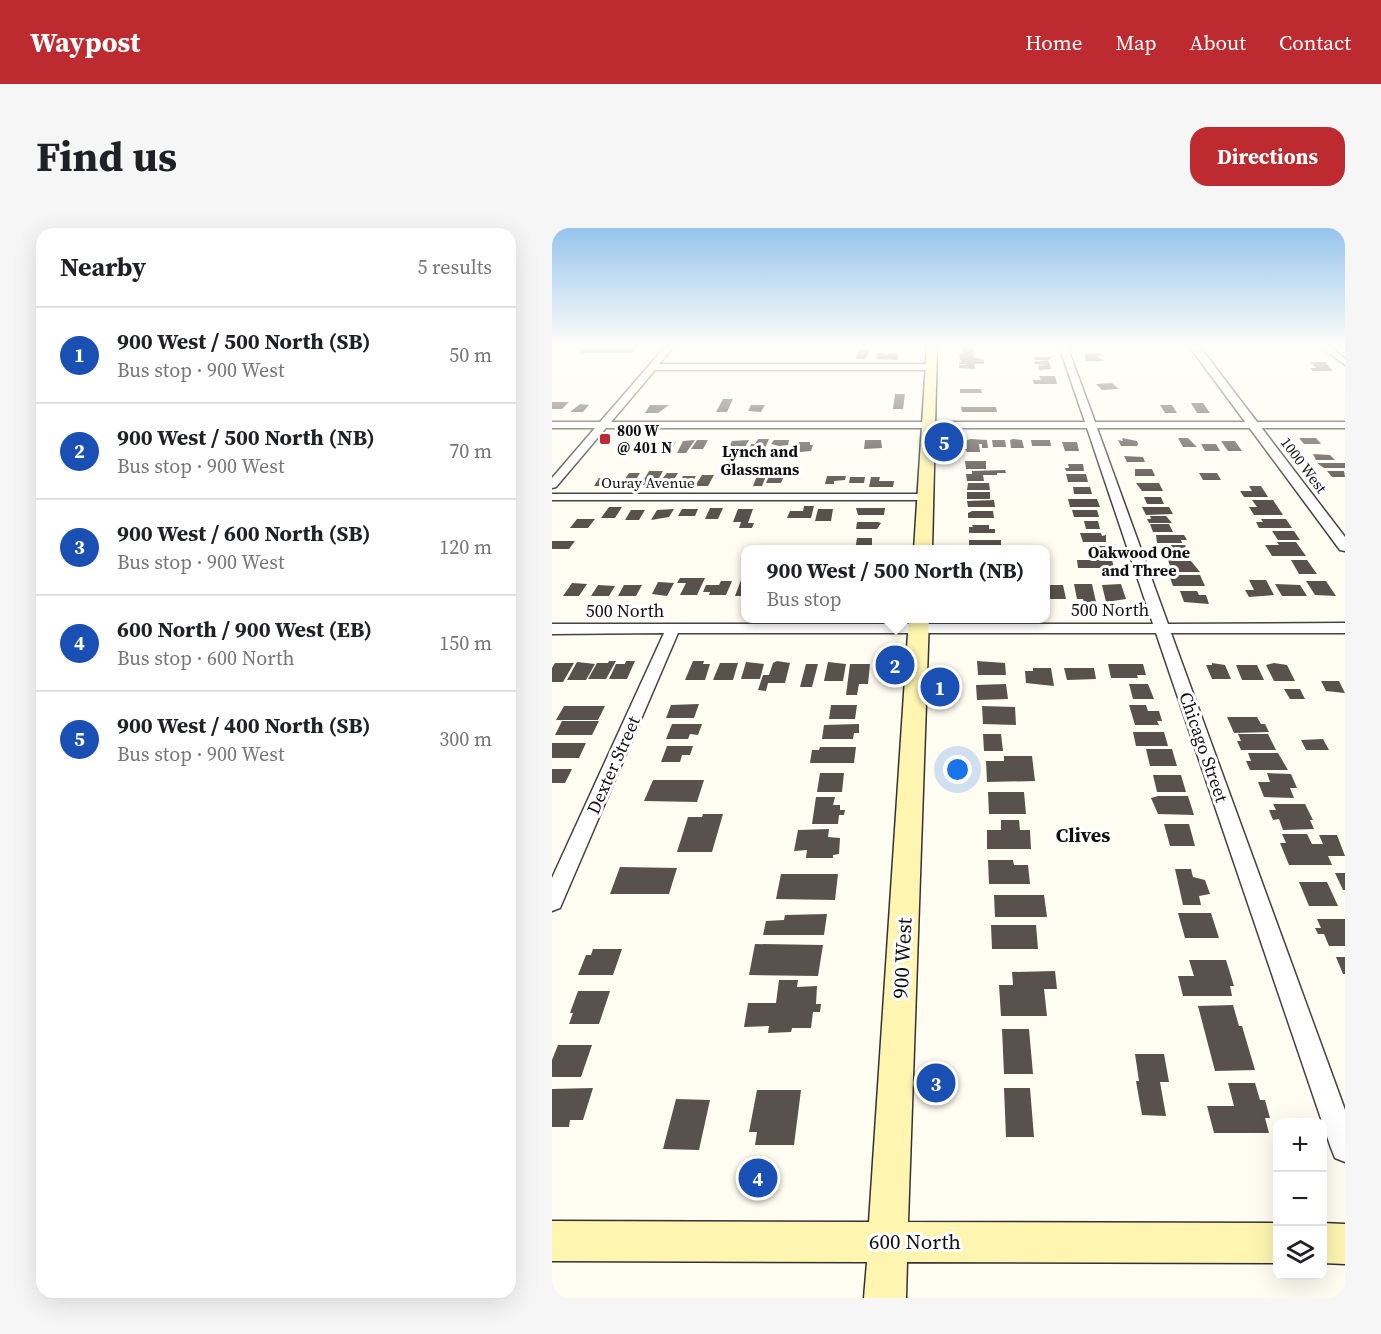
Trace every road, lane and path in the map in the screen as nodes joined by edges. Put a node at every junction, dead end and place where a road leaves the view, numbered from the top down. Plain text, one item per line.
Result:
1 (627, 396) edge
2 (930, 396) edge
3 (1081, 396) edge
4 (1232, 396) edge
5 (552, 425) edge
6 (602, 425) junction
7 (928, 425) junction
8 (1091, 425) junction
9 (1254, 425) junction
10 (1345, 425) edge
11 (552, 485) edge
12 (552, 496) edge
13 (925, 497) junction
14 (922, 545) edge
15 (1345, 547) edge
16 (919, 624) edge
17 (1345, 628) edge
18 (552, 629) edge
19 (673, 629) junction
20 (1163, 629) junction
21 (552, 901) edge
22 (1345, 1148) edge
23 (552, 1241) edge
24 (888, 1241) junction
25 (1273, 1243) edge
26 (1327, 1244) edge
27 (1345, 1244) edge
28 (885, 1298) edge

1 - 6 street
2 - 7 main road
3 - 8 street, Chicago Street
4 - 9 street, 1000 West
5 - 6 street
6 - 7 street
6 - 11 street
7 - 8 street
7 - 13 main road
8 - 9 street
8 - 20 street, Chicago Street
9 - 10 street
9 - 15 street, 1000 West
12 - 13 street, Ouray Avenue
13 - 14 main road
16 - 19 street, 500 North
16 - 20 street, 500 North
16 - 24 main road, 900 West
17 - 20 street, 500 North
18 - 19 street, 500 North
19 - 21 street, Dexter Street
20 - 22 street, Chicago Street
23 - 24 main road, 600 North
24 - 25 main road, 600 North
24 - 28 main road, 900 West
26 - 27 main road

